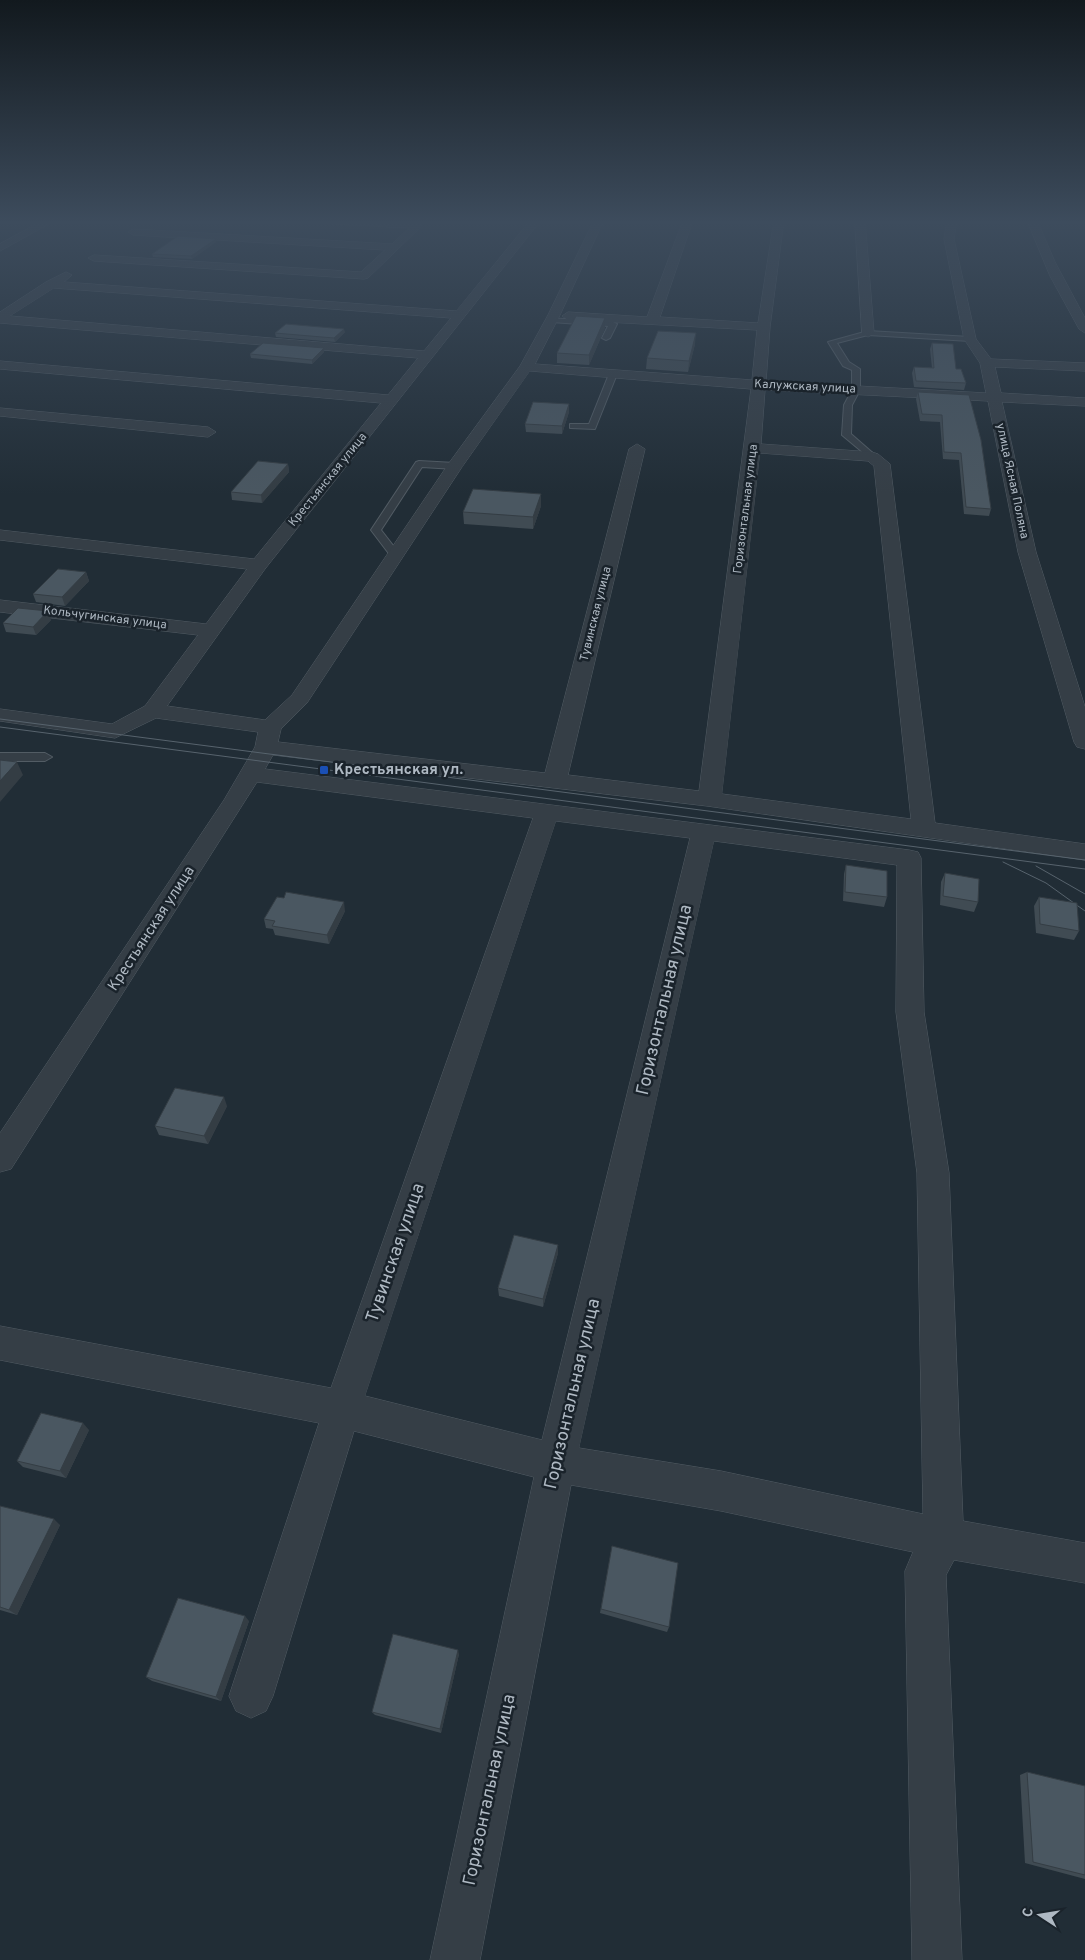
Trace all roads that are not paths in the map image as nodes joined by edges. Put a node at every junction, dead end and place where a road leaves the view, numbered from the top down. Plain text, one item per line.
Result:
1 (402, 311) edge
2 (464, 311) edge
3 (555, 311) edge
4 (655, 311) edge
5 (766, 311) edge
6 (866, 311) edge
7 (964, 311) edge
8 (1075, 311) edge
9 (460, 316) junction
10 (0, 318) edge
11 (552, 318) junction
12 (652, 321) junction
13 (764, 327) junction
14 (1085, 329) edge
15 (868, 333) junction
16 (606, 338) edge
17 (970, 339) junction
18 (427, 355) junction
19 (987, 363) junction
20 (0, 365) edge
21 (526, 367) junction
22 (1085, 367) edge
23 (613, 374) junction
24 (758, 385) junction
25 (856, 390) junction
26 (995, 398) junction
27 (393, 400) junction
28 (1085, 402) edge
29 (0, 412) edge
30 (573, 426) dead end
31 (208, 432) dead end
32 (753, 448) junction
33 (637, 449) dead end
34 (872, 457) junction
35 (456, 466) junction
36 (0, 535) edge
37 (397, 557) junction
38 (259, 565) junction
39 (0, 606) edge
40 (210, 630) junction
41 (153, 711) junction
42 (0, 715) edge
43 (268, 737) junction
44 (1085, 742) edge
45 (0, 757) edge
46 (45, 757) dead end
47 (250, 774) junction
48 (554, 780) junction
49 (548, 811) junction
50 (707, 815) junction
51 (924, 831) junction
52 (1085, 852) edge
53 (0, 1159) edge
54 (0, 1343) edge
55 (342, 1409) junction
56 (556, 1463) junction
57 (944, 1538) junction
58 (1085, 1563) edge
59 (251, 1696) dead end
60 (455, 1960) edge
61 (936, 1960) edge

1 - 9 street
2 - 9 street, Крестьянская улица
3 - 11 street, Крестьянская улица
4 - 12 street
5 - 13 street, Горизонтальная улица
6 - 15 street
7 - 17 street, улица Ясная Поляна
8 - 14 street
9 - 18 street, Крестьянская улица
10 - 18 street
11 - 12 street
11 - 16 lane
11 - 21 street, Крестьянская улица
12 - 13 street
13 - 24 street, Горизонтальная улица
15 - 17 lane
15 - 25 lane
17 - 19 street, улица Ясная Поляна
18 - 27 street, Крестьянская улица
19 - 22 street
19 - 26 street, улица Ясная Поляна
20 - 27 street
21 - 23 street, Калужская улица
21 - 35 street, Крестьянская улица
23 - 24 street, Калужская улица
23 - 30 lane
24 - 25 street, Калужская улица
24 - 32 street, Горизонтальная улица
25 - 26 street, Калужская улица
25 - 34 lane
26 - 28 street, Калужская улица
26 - 44 street, улица Ясная Поляна
27 - 38 street, Крестьянская улица
29 - 31 street
32 - 34 street
32 - 50 street, Горизонтальная улица
33 - 48 street, Тувинская улица
34 - 51 street
35 - 37 street, Крестьянская улица
35 - 37 lane
36 - 38 street
37 - 43 street, Крестьянская улица
38 - 40 street, Крестьянская улица
39 - 40 street, Кольчугинская улица
40 - 41 street, Крестьянская улица
41 - 42 street, Крестьянская улица
41 - 43 street
43 - 47 street, Крестьянская улица
43 - 48 street
45 - 46 lane
47 - 49 street
47 - 53 street, Крестьянская улица
48 - 50 street
49 - 50 street
49 - 55 street, Тувинская улица
50 - 51 street
50 - 56 street, Горизонтальная улица
50 - 57 street
51 - 52 street
54 - 55 street
55 - 56 street
55 - 59 street, Тувинская улица
56 - 57 street
56 - 60 street, Горизонтальная улица
57 - 58 street
57 - 61 street

